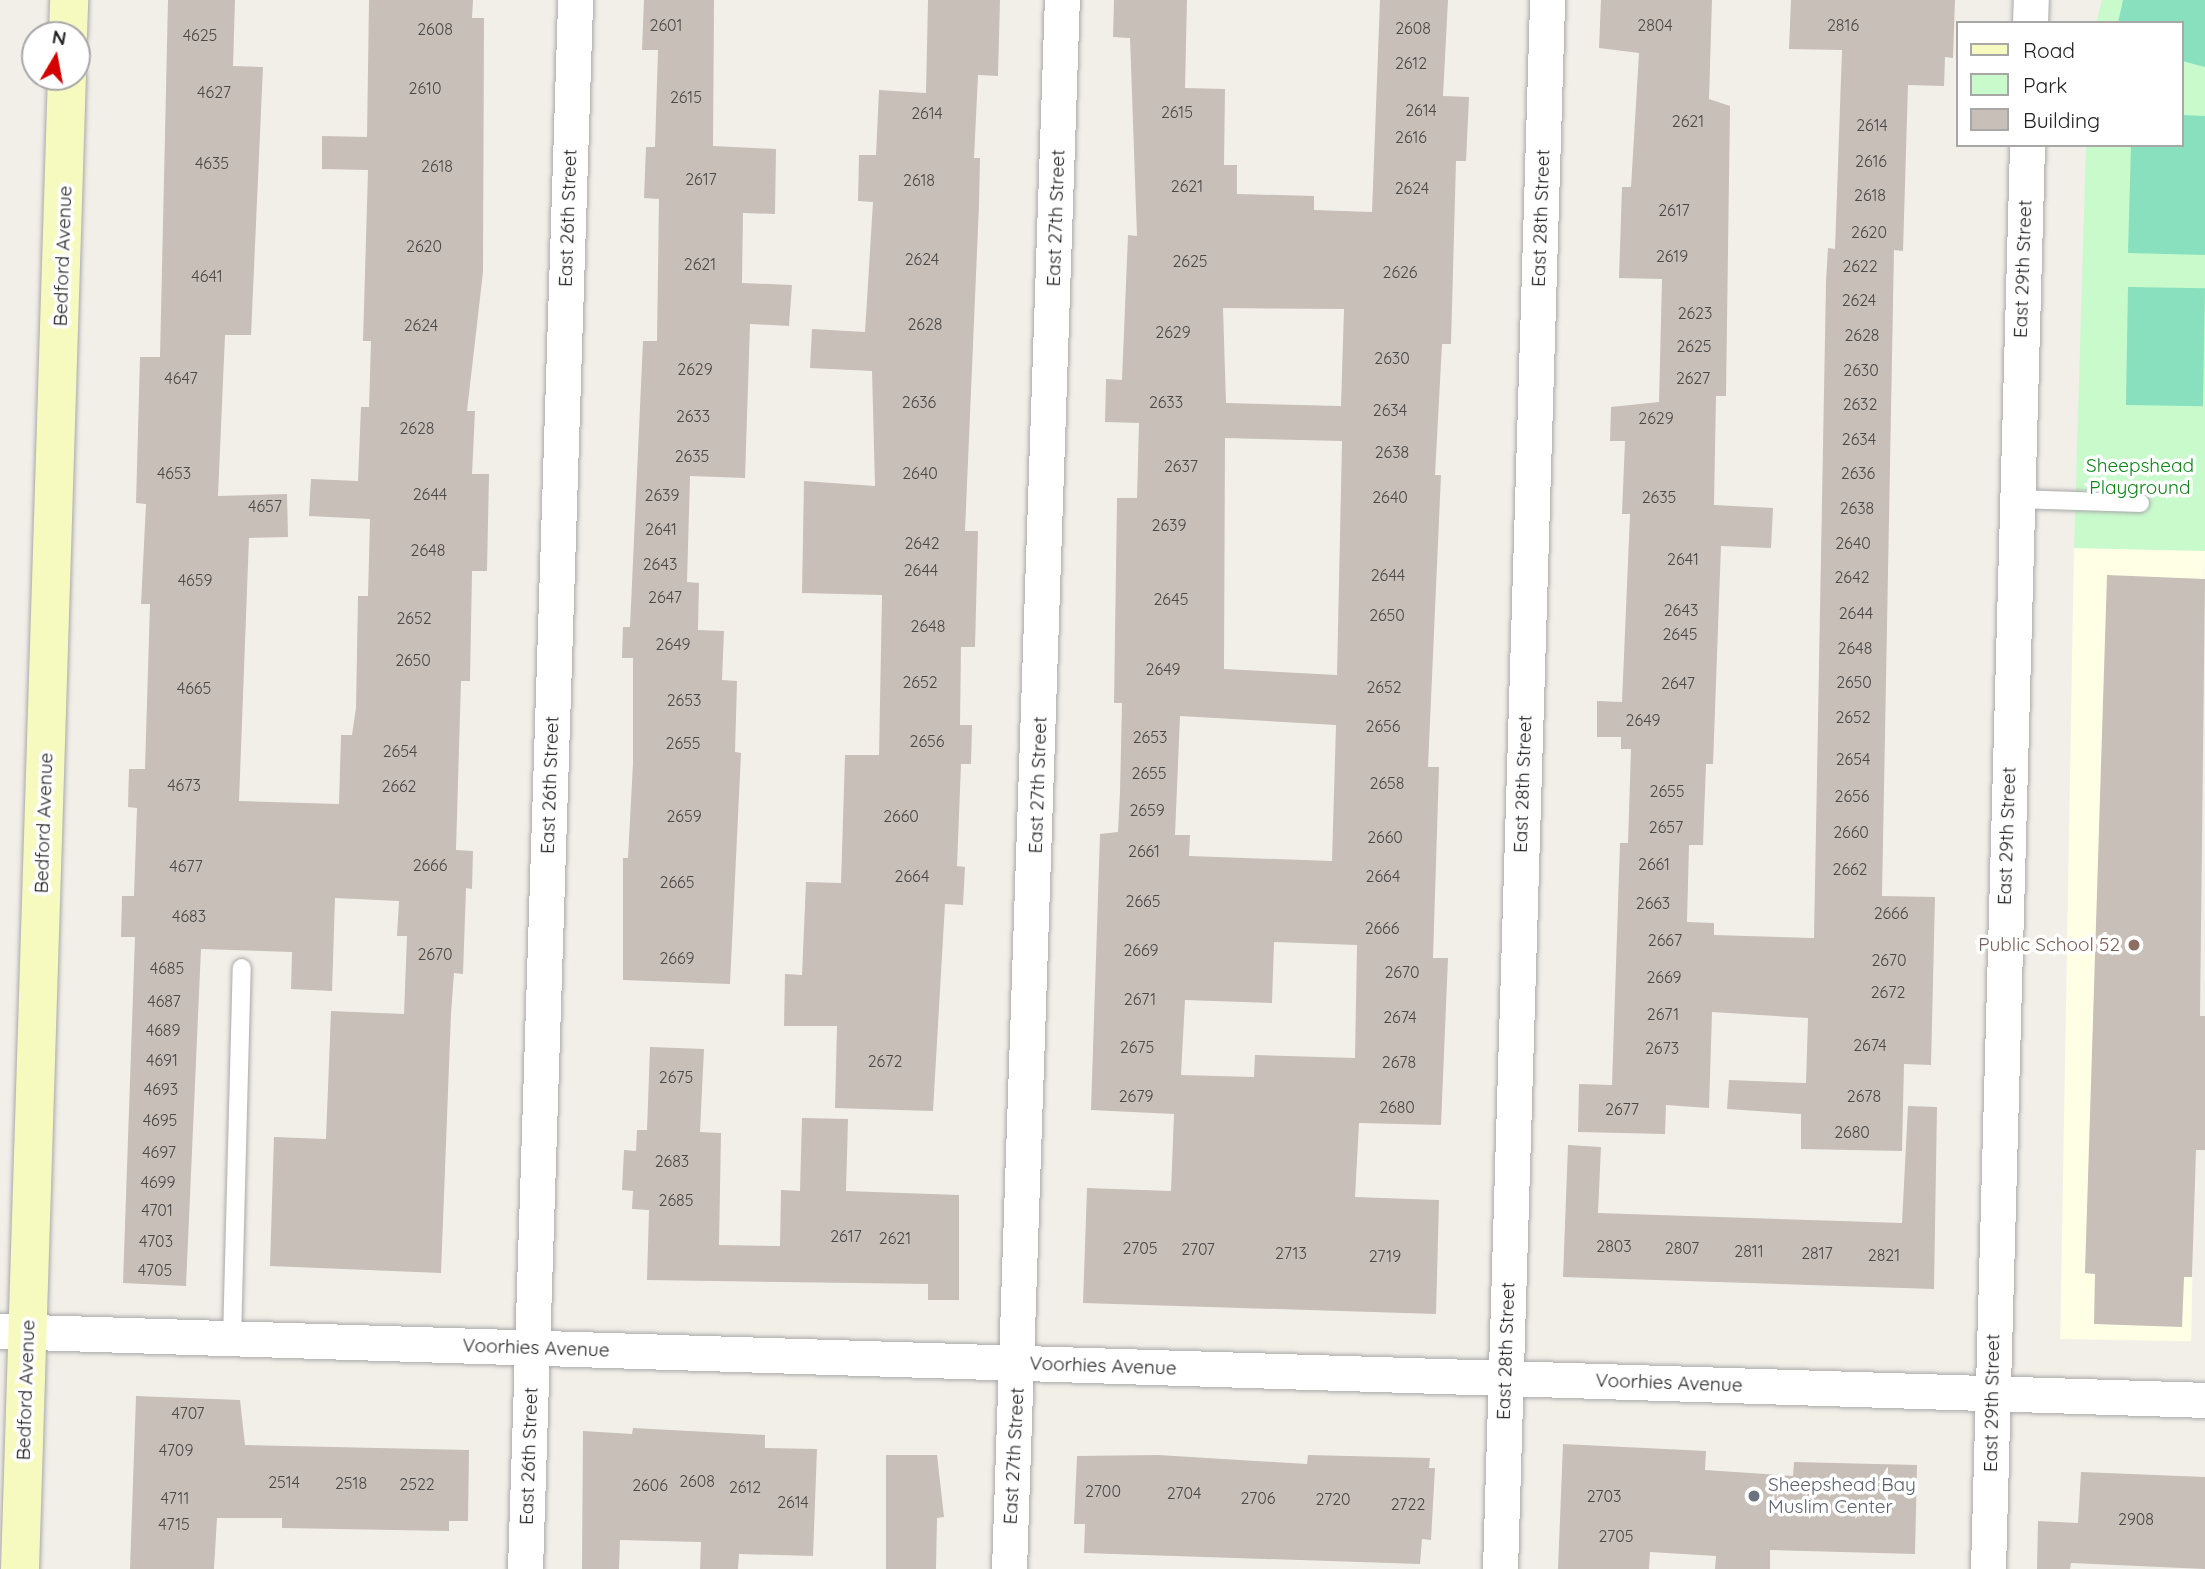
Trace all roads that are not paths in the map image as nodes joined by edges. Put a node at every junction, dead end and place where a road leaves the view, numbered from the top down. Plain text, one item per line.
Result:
1 (69, 0) edge
2 (575, 0) edge
3 (1062, 0) edge
4 (1547, 0) edge
5 (2031, 0) edge
6 (68, 21) edge
7 (2030, 21) edge
8 (66, 91) edge
9 (2026, 147) edge
10 (2017, 499) junction
11 (2140, 503) dead end
12 (242, 968) dead end
13 (14, 1332) edge
14 (233, 1339) junction
15 (533, 1348) junction
16 (1019, 1363) junction
17 (1506, 1378) junction
18 (1992, 1394) junction
19 (2205, 1400) edge
20 (20, 1569) edge
21 (525, 1569) edge
22 (1009, 1569) edge
23 (1500, 1569) edge
24 (1988, 1569) edge

1 - 6 main road
2 - 15 street, East 26th Street
3 - 16 street, East 27th Street
4 - 17 street, East 28th Street
5 - 7 street
8 - 13 main road, Bedford Avenue
9 - 10 street, East 29th Street
10 - 11 lane
10 - 18 street, East 29th Street
12 - 14 lane
13 - 14 street, Voorhies Avenue
13 - 20 main road, Bedford Avenue
14 - 15 street, Voorhies Avenue
15 - 16 street, Voorhies Avenue
15 - 21 street, East 26th Street
16 - 17 street, Voorhies Avenue
16 - 22 street, East 27th Street
17 - 18 street, Voorhies Avenue
17 - 23 street, East 28th Street
18 - 19 street, Voorhies Avenue
18 - 24 street, East 29th Street

